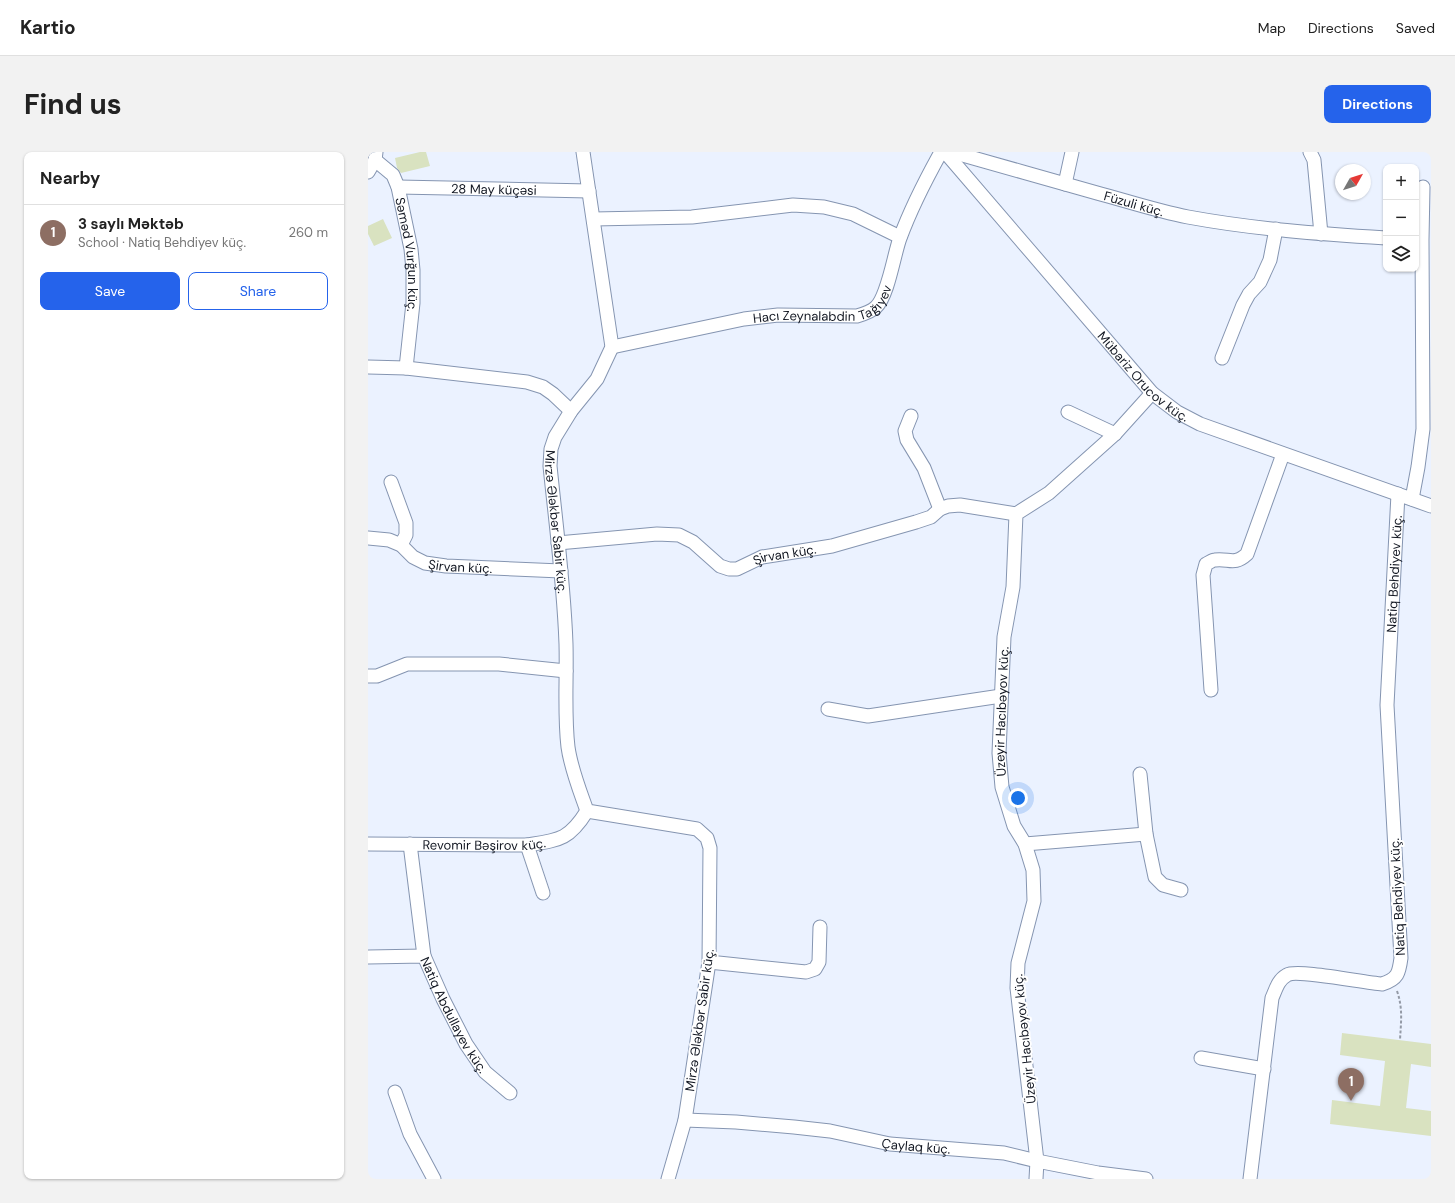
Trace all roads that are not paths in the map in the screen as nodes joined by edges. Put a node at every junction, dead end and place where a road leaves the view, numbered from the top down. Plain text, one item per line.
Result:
1 (584, 152) edge
2 (941, 152) edge
3 (945, 152) edge
4 (952, 152) edge
5 (1072, 152) edge
6 (1310, 152) edge
7 (376, 156) edge
8 (368, 172) edge
9 (1065, 184) junction
10 (398, 187) junction
11 (1423, 187) dead end
12 (589, 191) junction
13 (594, 219) junction
14 (1276, 229) junction
15 (1321, 234) junction
16 (900, 237) junction
17 (1383, 238) edge
18 (1423, 240) edge
19 (612, 347) junction
20 (1222, 358) dead end
21 (368, 367) edge
22 (406, 368) junction
23 (1152, 393) junction
24 (571, 411) junction
25 (1068, 412) dead end
26 (911, 416) dead end
27 (1115, 434) junction
28 (1283, 454) junction
29 (391, 482) dead end
30 (1398, 494) junction
31 (1412, 499) junction
32 (1431, 506) edge
33 (940, 509) junction
34 (1016, 514) junction
35 (368, 538) edge
36 (558, 544) junction
37 (401, 545) junction
38 (561, 571) junction
39 (566, 671) junction
40 (368, 676) edge
41 (1212, 690) dead end
42 (1001, 696) junction
43 (828, 709) dead end
44 (1140, 774) dead end
45 (587, 811) junction
46 (1146, 834) junction
47 (368, 844) edge
48 (410, 844) junction
49 (1026, 844) junction
50 (527, 845) junction
51 (1181, 890) dead end
52 (543, 893) dead end
53 (820, 927) dead end
54 (424, 956) junction
55 (368, 957) edge
56 (709, 962) junction
57 (1201, 1058) dead end
58 (1264, 1069) junction
59 (395, 1092) dead end
60 (510, 1093) dead end
61 (685, 1120) junction
62 (1038, 1161) junction
63 (434, 1179) edge
64 (668, 1179) edge
65 (1036, 1179) edge
66 (1146, 1179) edge
67 (1250, 1179) edge

1 - 12 street
2 - 16 street, Hacı Zeynalabdin Tağıyev
3 - 23 street, Mübariz Orucov küç.
4 - 9 street, Füzuli küç.
5 - 9 street
6 - 15 street
7 - 8 street
7 - 10 street, Səməd Vurğun küç.
9 - 14 street, Füzuli küç.
10 - 12 street, 28 May küçəsi
10 - 22 street, Səməd Vurğun küç.
11 - 18 street
12 - 13 street
13 - 16 street
13 - 19 street
14 - 15 street, Füzuli küç.
14 - 20 street
15 - 17 street, Füzuli küç.
16 - 19 street, Hacı Zeynalabdin Tağıyev
18 - 31 street
19 - 24 street, Mirzə Ələkbər Sabir küç.
21 - 22 street
22 - 24 street
23 - 27 street
23 - 28 street, Mübariz Orucov küç.
24 - 36 street, Mirzə Ələkbər Sabir küç.
25 - 27 street
26 - 33 street
27 - 34 street
28 - 30 street, Mübariz Orucov küç.
28 - 41 street
29 - 37 street
30 - 31 street, Mübariz Orucov küç.
30 - 58 street, Natiq Behdiyev küç.
31 - 32 street, Mübariz Orucov küç.
33 - 34 street, Şirvan küç.
33 - 36 street, Şirvan küç.
34 - 42 street, Üzeyir Hacıbəyov küç.
35 - 37 street, Şirvan küç.
36 - 38 street, Mirzə Ələkbər Sabir küç.
37 - 38 street, Şirvan küç.
38 - 39 street, Mirzə Ələkbər Sabir küç.
39 - 40 street
39 - 45 street, Mirzə Ələkbər Sabir küç.
42 - 43 street
42 - 49 street, Üzeyir Hacıbəyov küç.
44 - 46 street
45 - 50 street, Revomir Bəşirov küç.
45 - 56 street, Mirzə Ələkbər Sabir küç.
46 - 49 street
46 - 51 street
47 - 48 street, Revomir Bəşirov küç.
48 - 50 street, Revomir Bəşirov küç.
48 - 54 street
49 - 62 street, Üzeyir Hacıbəyov küç.
50 - 52 street
53 - 56 street
54 - 55 street, Natiq Abdullayev küç.
54 - 60 street, Natiq Abdullayev küç.
56 - 61 street, Mirzə Ələkbər Sabir küç.
57 - 58 street
58 - 67 street
59 - 63 street
61 - 62 street, Çaylaq küç.
61 - 64 street, Mirzə Ələkbər Sabir küç.
62 - 65 street, Üzeyir Hacıbəyov küç.
62 - 66 street, Çaylaq küç.

